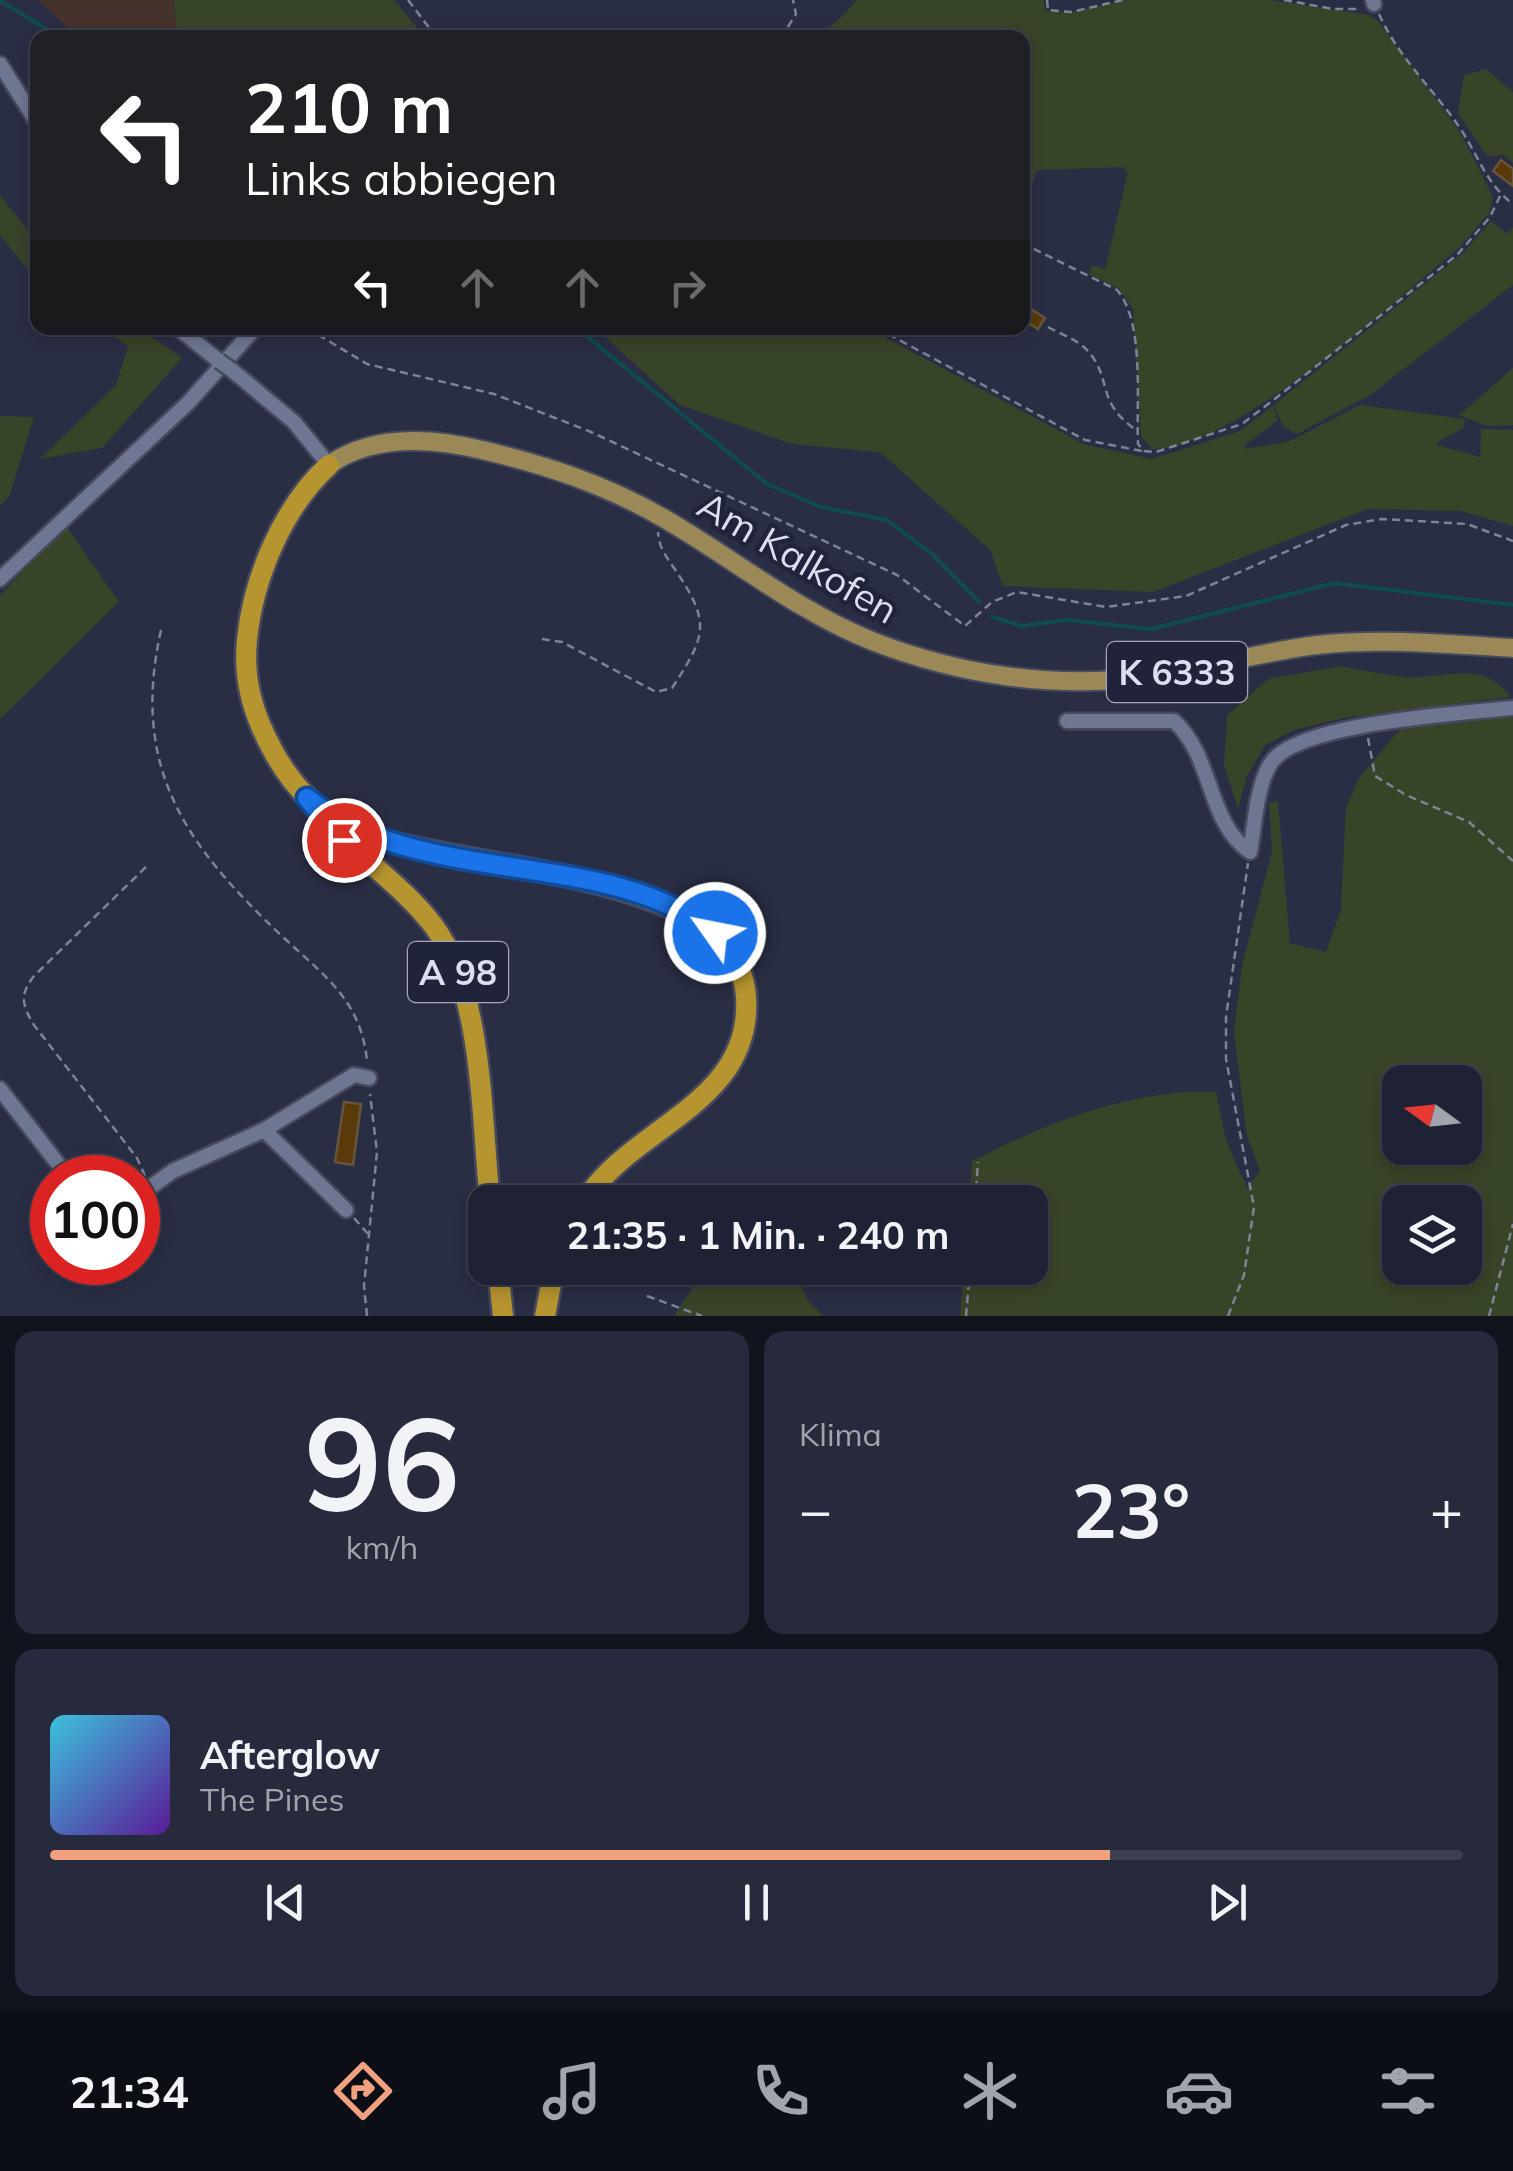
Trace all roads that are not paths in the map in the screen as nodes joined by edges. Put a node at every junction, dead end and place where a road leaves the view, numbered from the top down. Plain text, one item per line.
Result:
1 (0, 64) edge
2 (30, 111) edge
3 (187, 335) edge
4 (248, 335) edge
5 (330, 466) junction
6 (0, 579) edge
7 (1513, 648) edge
8 (1513, 708) edge
9 (1067, 721) dead end
10 (307, 798) junction
11 (369, 1078) road end
12 (0, 1089) edge
13 (264, 1130) junction
14 (50, 1155) edge
15 (160, 1183) edge
16 (488, 1185) edge
17 (598, 1185) edge
18 (346, 1210) road end
19 (500, 1285) edge
20 (551, 1285) edge
21 (503, 1316) edge
22 (546, 1316) edge

1 - 2 street
3 - 5 street, bridge
4 - 6 street
5 - 7 main road, Am Kalkofen / K 6333
5 - 10 highway, A 98
8 - 9 street
10 - 16 highway, A 98
10 - 17 highway, A 98
11 - 13 street
12 - 14 street
13 - 15 street
13 - 18 street
19 - 21 highway
20 - 22 highway

